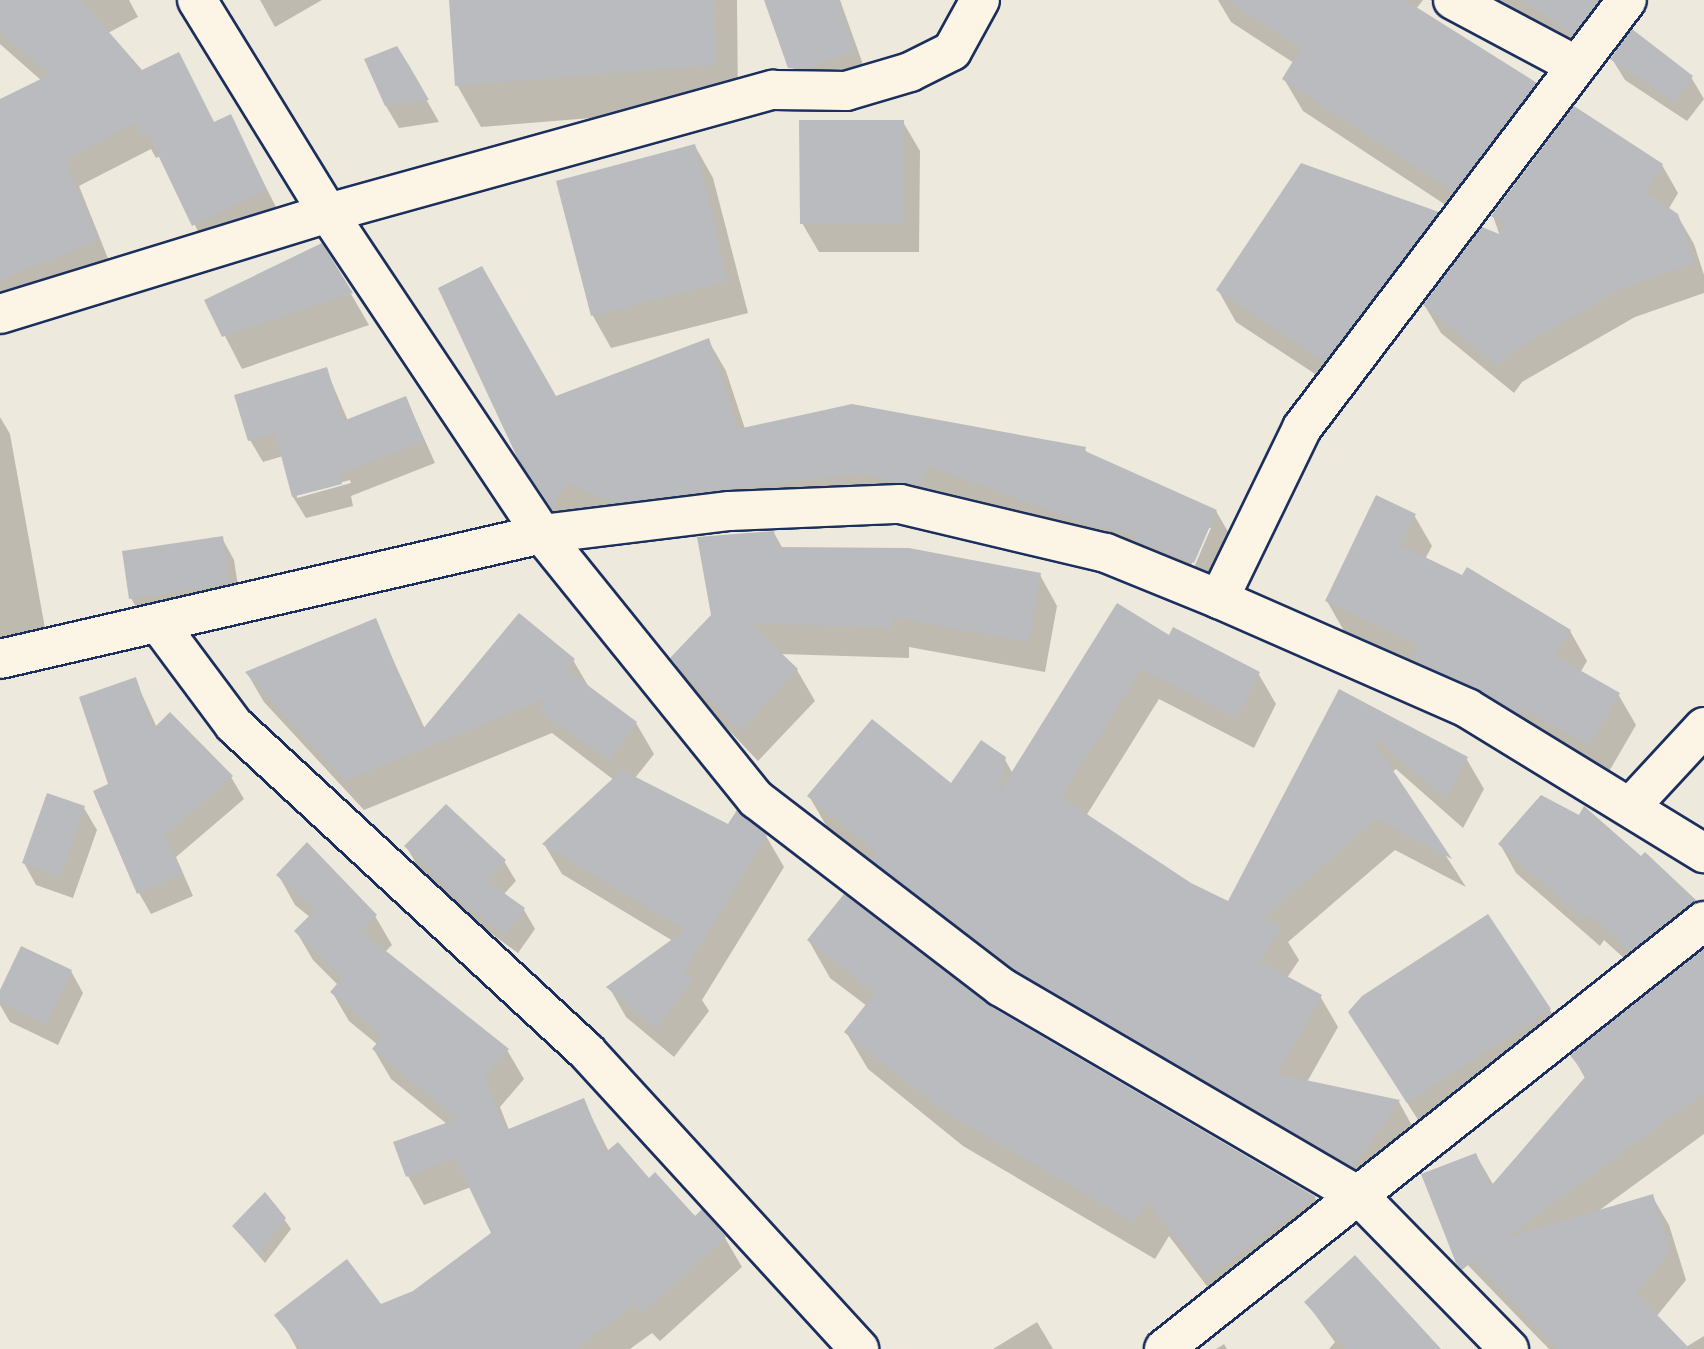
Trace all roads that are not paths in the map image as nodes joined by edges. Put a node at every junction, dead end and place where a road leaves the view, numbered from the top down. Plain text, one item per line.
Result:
1 (197, 0) edge
2 (980, 0) edge
3 (1453, 0) edge
4 (1627, 0) edge
5 (1577, 66) junction
6 (328, 213) junction
7 (0, 314) edge
8 (542, 534) junction
9 (1219, 599) junction
10 (158, 623) junction
11 (0, 659) edge
12 (1704, 727) edge
13 (1630, 807) junction
14 (1704, 853) edge
15 (1704, 920) edge
16 (1360, 1197) junction
17 (859, 1349) edge
18 (1164, 1349) edge
19 (1508, 1349) edge

1 - 6 street
2 - 6 street
3 - 5 street
4 - 5 street
5 - 9 street
6 - 7 street
6 - 8 street
8 - 9 street
8 - 10 street
8 - 16 street
9 - 13 street
10 - 11 street
10 - 17 street
12 - 13 street
13 - 14 street
15 - 16 street
16 - 18 street
16 - 19 street

